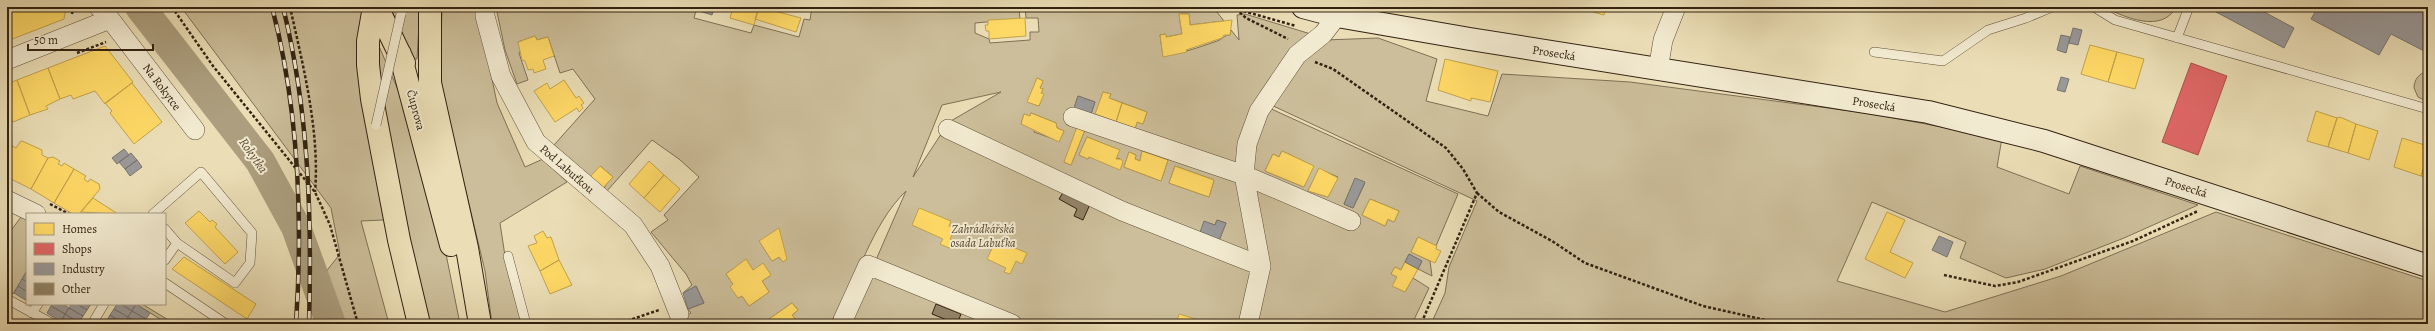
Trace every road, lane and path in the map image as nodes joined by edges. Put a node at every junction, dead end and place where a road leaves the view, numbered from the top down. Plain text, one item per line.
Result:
1 (172, 7) edge
2 (290, 7) edge
3 (374, 7) edge
4 (377, 7) edge
5 (430, 7) edge
6 (485, 7) edge
7 (1229, 7) edge
8 (1676, 7) edge
9 (2052, 7) edge
10 (2094, 7) edge
11 (2189, 7) edge
12 (1236, 9) junction
13 (105, 13) edge
14 (401, 14) dead end
15 (1336, 16) junction
16 (1301, 17) edge
17 (2177, 38) junction
18 (1874, 52) dead end
19 (400, 54) junction
20 (1297, 55) junction
21 (7, 60) edge
22 (1658, 70) junction
23 (2428, 110) edge
24 (1073, 117) dead end
25 (376, 125) junction
26 (948, 129) dead end
27 (195, 130) dead end
28 (1244, 175) junction
29 (315, 192) junction
30 (1477, 193) junction
31 (2219, 198) junction
32 (9, 205) edge
33 (458, 206) junction
34 (33, 213) edge
35 (153, 213) edge
36 (1351, 221) dead end
37 (166, 230) edge
38 (177, 243) junction
39 (508, 256) dead end
40 (166, 259) edge
41 (1261, 266) junction
42 (2428, 266) edge
43 (1944, 274) dead end
44 (166, 284) edge
45 (7, 299) edge
46 (37, 305) edge
47 (103, 305) edge
48 (677, 309) joint
49 (32, 313) junction
50 (842, 320) dead end
51 (53, 324) edge
52 (92, 324) edge
53 (226, 324) edge
54 (358, 324) edge
55 (419, 324) edge
56 (467, 324) edge
57 (480, 324) edge
58 (526, 324) edge
59 (618, 324) edge
60 (1012, 324) edge
61 (1248, 324) edge
62 (1421, 324) edge
63 (1783, 324) edge

1 - 29 path
2 - 29 path
3 - 25 main road
4 - 19 main road
5 - 33 main road, Čuprova
6 - 48 street, Pod Labuťkou
7 - 12 path
8 - 22 street
9 - 18 lane
10 - 17 lane
11 - 17 lane
12 - 16 path
12 - 20 path
13 - 21 street
13 - 27 street, Na Rokytce
14 - 25 lane, bridge
15 - 16 main road, Prosecká
15 - 20 street
15 - 22 main road, Prosecká
17 - 23 lane
19 - 33 main road, Čuprova
19 - 56 main road, Čuprova
20 - 28 street
20 - 30 path
22 - 31 main road, Prosecká
24 - 28 street
25 - 55 main road
26 - 41 street
28 - 36 street
28 - 41 street
29 - 54 path
30 - 62 path
30 - 63 path
31 - 42 main road, Prosecká
31 - 43 path
32 - 34 street
33 - 57 main road, Čuprova
35 - 38 lane
37 - 38 lane
38 - 40 lane
39 - 58 lane
41 - 61 street
44 - 53 lane
45 - 49 lane
46 - 49 lane
47 - 52 lane
48 - 59 path
49 - 51 lane
50 - 60 street

